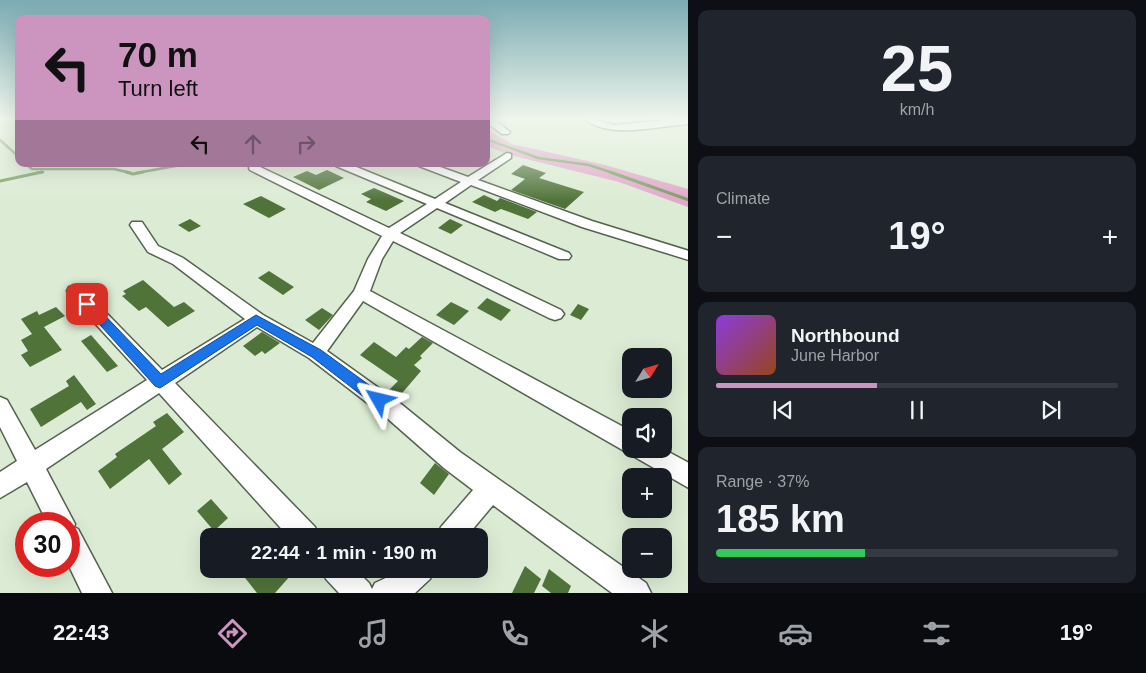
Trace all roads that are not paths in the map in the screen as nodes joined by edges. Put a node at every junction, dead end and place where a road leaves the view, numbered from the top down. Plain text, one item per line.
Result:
1 (507, 156) dead end
2 (347, 167) edge
3 (431, 167) edge
4 (254, 168) dead end
5 (471, 182) junction
6 (437, 204) junction
7 (137, 225) dead end
8 (391, 233) junction
9 (564, 256) dead end
10 (688, 256) edge
11 (75, 291) dead end
12 (361, 293) junction
13 (555, 314) dead end
14 (256, 319) junction
15 (316, 353) junction
16 (160, 382) junction
17 (0, 406) edge
18 (622, 438) edge
19 (657, 458) edge
20 (32, 466) junction
21 (688, 476) edge
22 (0, 486) edge
23 (491, 488) junction
24 (56, 512) edge
25 (298, 528) edge
26 (457, 528) edge
27 (80, 560) edge
28 (345, 578) edge
29 (410, 578) edge
30 (97, 593) edge
31 (359, 593) edge
32 (385, 593) edge
33 (636, 593) edge

1 - 5 street
2 - 6 street
3 - 5 street
4 - 8 street
5 - 6 street
5 - 10 street
6 - 8 street
6 - 9 street
7 - 14 street
8 - 12 street
8 - 13 street
11 - 16 street
12 - 15 street
12 - 18 street
14 - 15 street
14 - 16 street
15 - 23 street
16 - 20 street
16 - 25 street
17 - 20 street
19 - 21 street
20 - 22 street
20 - 24 street
23 - 26 street
23 - 33 street
27 - 30 street
28 - 31 street
29 - 32 street

